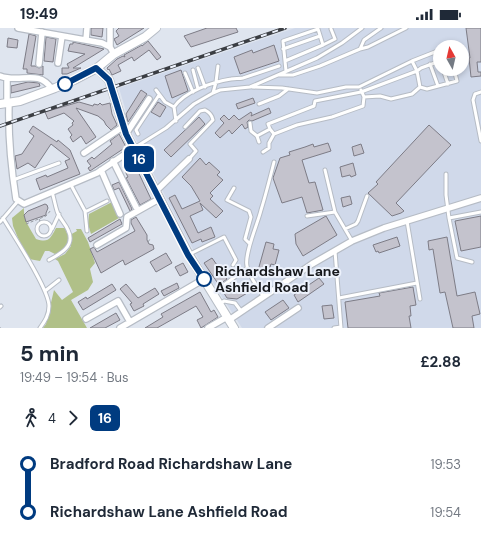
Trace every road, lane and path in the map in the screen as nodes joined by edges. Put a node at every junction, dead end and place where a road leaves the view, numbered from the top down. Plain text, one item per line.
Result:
1 (18, 28) edge
2 (87, 28) edge
3 (110, 28) edge
4 (156, 28) edge
5 (362, 28) edge
6 (381, 28) edge
7 (406, 28) edge
8 (31, 29) edge
9 (331, 29) edge
10 (42, 32) junction
11 (62, 36) junction
12 (320, 36) junction
13 (86, 40) junction
14 (323, 45) junction
15 (283, 49) junction
16 (360, 49) junction
17 (112, 51) junction
18 (433, 53) edge
19 (285, 61) junction
20 (412, 61) junction
21 (58, 63) dead end
22 (433, 63) edge
23 (38, 64) dead end
24 (430, 64) junction
25 (218, 66) dead end
26 (279, 66) dead end
27 (96, 68) junction
28 (198, 68) dead end
29 (193, 70) dead end
30 (286, 71) junction
31 (417, 71) junction
32 (185, 73) dead end
33 (276, 75) junction
34 (0, 76) edge
35 (446, 76) edge
36 (456, 76) edge
37 (7, 79) junction
38 (216, 82) junction
39 (448, 84) junction
40 (250, 86) junction
41 (438, 86) junction
42 (205, 87) junction
43 (359, 87) junction
44 (420, 87) junction
45 (52, 89) junction
46 (198, 89) junction
47 (288, 89) junction
48 (156, 90) dead end
49 (193, 92) junction
50 (362, 92) junction
51 (481, 92) edge
52 (213, 93) junction
53 (317, 93) junction
54 (159, 95) junction
55 (364, 97) junction
56 (149, 99) dead end
57 (315, 101) junction
58 (5, 103) edge
59 (259, 104) dead end
60 (174, 107) junction
61 (176, 121) junction
62 (250, 123) dead end
63 (185, 127) dead end
64 (270, 129) junction
65 (125, 130) junction
66 (138, 134) dead end
67 (274, 134) junction
68 (257, 136) junction
69 (481, 141) edge
70 (259, 142) dead end
71 (134, 148) junction
72 (263, 152) dead end
73 (84, 153) dead end
74 (190, 158) joint
75 (113, 161) junction
76 (274, 162) dead end
77 (58, 163) dead end
78 (101, 170) junction
79 (325, 170) dead end
80 (446, 174) dead end
81 (13, 180) junction
82 (71, 185) junction
83 (234, 188) dead end
84 (52, 192) junction
85 (157, 196) junction
86 (367, 196) dead end
87 (481, 198) edge
88 (18, 201) junction
89 (107, 201) dead end
90 (52, 206) dead end
91 (136, 207) dead end
92 (448, 208) junction
93 (85, 211) junction
94 (335, 212) junction
95 (481, 212) edge
96 (59, 214) junction
97 (120, 214) dead end
98 (307, 216) dead end
99 (4, 218) junction
100 (449, 218) junction
101 (40, 221) junction
102 (407, 221) junction
103 (0, 222) edge
104 (26, 224) dead end
105 (52, 229) junction
106 (345, 229) junction
107 (88, 231) dead end
108 (150, 239) dead end
109 (352, 241) junction
110 (148, 242) dead end
111 (96, 244) dead end
112 (250, 244) junction
113 (335, 251) junction
114 (188, 255) junction
115 (49, 260) dead end
116 (472, 262) dead end
117 (233, 265) dead end
118 (247, 268) junction
119 (204, 279) junction
120 (59, 280) dead end
121 (417, 283) junction
122 (45, 291) junction
123 (212, 294) junction
124 (263, 296) junction
125 (339, 298) junction
126 (420, 300) dead end
127 (219, 304) junction
128 (298, 308) dead end
129 (241, 311) junction
130 (86, 319) dead end
131 (228, 319) junction
132 (130, 322) junction
133 (341, 327) edge
134 (40, 328) edge
135 (120, 328) edge
136 (208, 328) edge
137 (234, 328) edge
138 (268, 328) edge
139 (334, 328) edge

1 - 8 street
2 - 13 street
3 - 17 street
4 - 17 main road
5 - 30 lane
6 - 16 lane
7 - 16 lane
8 - 10 street
9 - 14 lane
10 - 11 street
10 - 23 street
11 - 13 street
11 - 21 street
12 - 14 lane
12 - 15 lane
12 - 15 lane
13 - 17 street
14 - 19 lane
15 - 19 lane
16 - 33 lane
17 - 27 main road
18 - 20 lane
19 - 30 lane
20 - 31 lane
20 - 43 lane
22 - 24 lane
24 - 31 lane
24 - 41 lane
25 - 38 lane
26 - 38 lane
27 - 45 main road
27 - 65 main road
28 - 42 lane
29 - 46 lane
30 - 33 lane
31 - 44 lane
31 - 50 lane
32 - 49 lane
33 - 40 lane
34 - 37 street
35 - 39 lane
36 - 39 lane
37 - 45 street
37 - 58 street
38 - 42 lane
38 - 52 lane
39 - 41 lane
40 - 47 lane
40 - 52 lane
41 - 44 lane
42 - 46 lane
43 - 50 lane
43 - 53 lane
44 - 55 lane
45 - 58 main road
46 - 49 lane
47 - 53 lane
47 - 59 lane
48 - 54 lane
49 - 60 lane
50 - 55 lane
50 - 57 lane
51 - 69 lane
52 - 61 lane
53 - 57 lane
54 - 60 lane
54 - 66 lane
55 - 67 lane
56 - 65 street
57 - 64 lane
58 - 81 street
60 - 61 lane
61 - 71 lane
62 - 68 lane
63 - 74 lane
64 - 67 lane
64 - 68 lane
65 - 71 main road
65 - 73 street
67 - 72 lane
68 - 70 lane
71 - 75 street
71 - 85 main road
74 - 85 street
75 - 78 street
75 - 91 street
76 - 112 lane
77 - 81 lane
78 - 82 street
78 - 97 street
79 - 94 lane
80 - 92 lane
81 - 88 street
82 - 84 street
82 - 93 lane
83 - 112 lane
84 - 88 street
84 - 96 lane
85 - 111 street
85 - 114 main road
86 - 106 lane
87 - 92 street
88 - 99 lane
89 - 93 lane
90 - 101 path
92 - 100 lane
92 - 102 street
93 - 107 lane
94 - 98 lane
94 - 106 lane
95 - 100 lane
96 - 105 lane
96 - 115 lane
99 - 103 lane
99 - 122 lane
100 - 116 lane
101 - 104 path
101 - 105 lane
101 - 105 lane
102 - 109 street
102 - 121 lane
106 - 109 lane
108 - 110 path
109 - 113 street
112 - 118 lane
113 - 124 street
113 - 125 lane
114 - 117 lane
114 - 119 main road
118 - 123 lane
118 - 124 lane
119 - 123 main road
119 - 132 street
120 - 122 lane
121 - 125 lane
121 - 126 lane
122 - 134 lane
123 - 127 main road
124 - 129 street
125 - 133 lane
127 - 129 lane
127 - 131 main road
128 - 138 street
129 - 131 street
130 - 132 street
131 - 136 street
131 - 137 main road
132 - 135 street
133 - 139 lane

